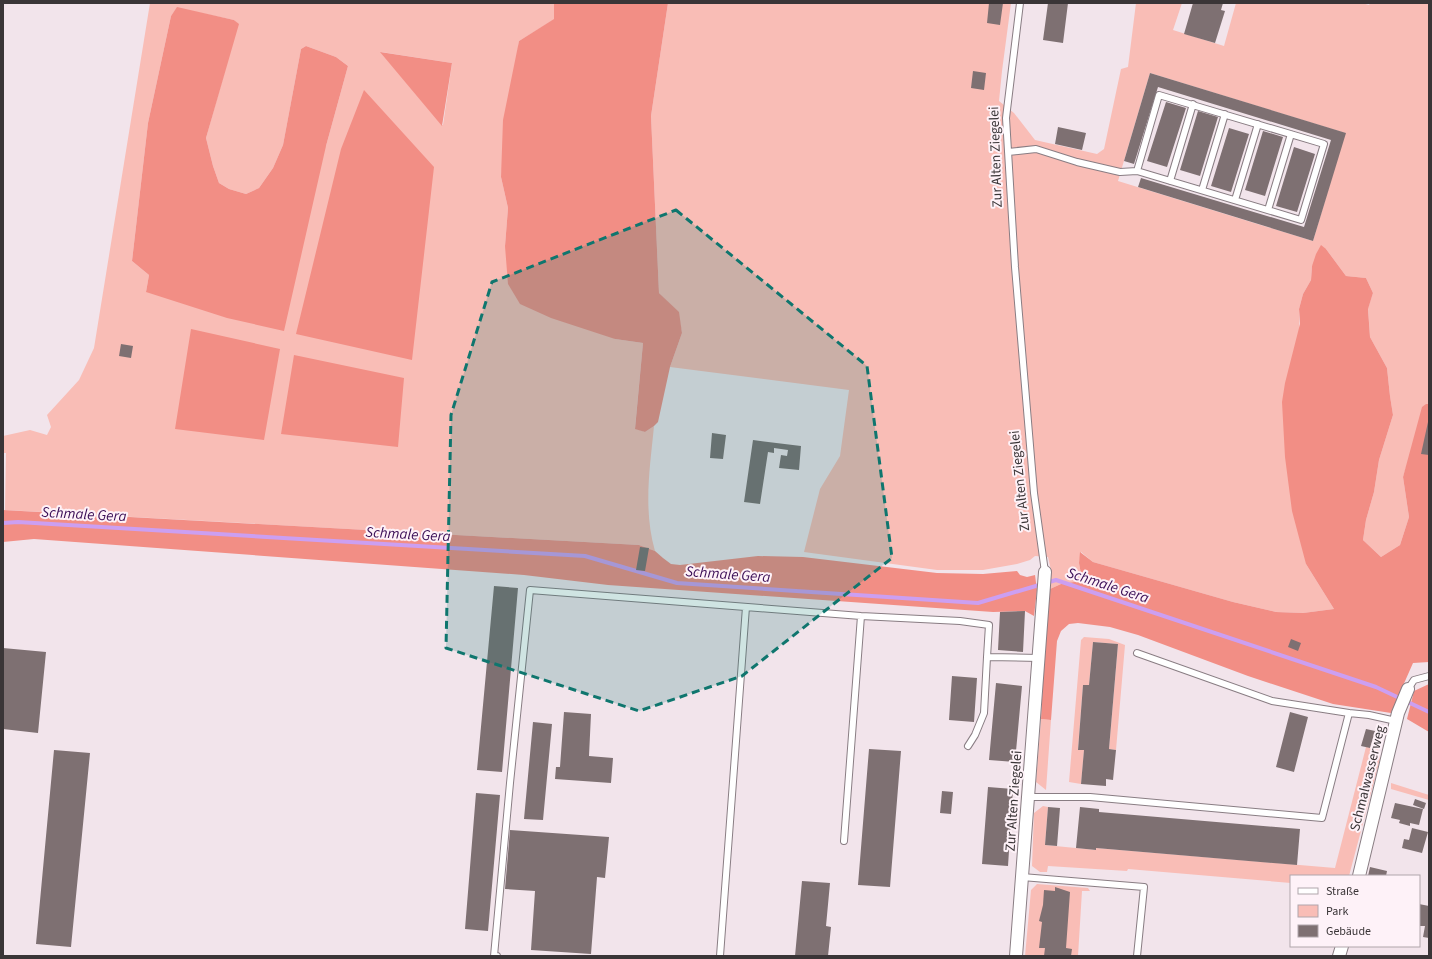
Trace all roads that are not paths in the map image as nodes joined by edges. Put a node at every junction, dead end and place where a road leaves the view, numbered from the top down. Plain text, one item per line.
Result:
1 (1020, 3) edge
2 (1193, 104) junction
3 (1225, 114) junction
4 (1258, 124) junction
5 (1291, 134) junction
6 (1008, 152) junction
7 (1137, 171) junction
8 (1170, 181) junction
9 (1202, 190) junction
10 (1235, 200) junction
11 (1268, 210) junction
12 (1045, 572) joint
13 (746, 607) junction
14 (861, 616) junction
15 (1137, 653) dead end
16 (987, 657) junction
17 (1039, 658) junction
18 (1429, 676) edge
19 (1408, 689) joint
20 (1349, 713) junction
21 (1397, 717) junction
22 (968, 746) dead end
23 (1028, 797) junction
24 (844, 841) dead end
25 (1359, 875) edge
26 (1022, 878) junction
27 (497, 956) edge
28 (720, 956) edge
29 (1016, 956) edge
30 (1137, 956) edge

1 - 6 lane, Zur Alten Ziegelei
2 - 3 lane
2 - 7 lane
2 - 8 lane
3 - 4 lane
3 - 9 lane
4 - 5 lane
4 - 10 lane
5 - 11 lane
5 - 11 lane
6 - 7 lane
6 - 12 lane, Zur Alten Ziegelei
7 - 8 lane
8 - 9 lane
9 - 10 lane
10 - 11 lane
12 - 17 street, Zur Alten Ziegelei
13 - 14 lane
13 - 27 lane
13 - 28 lane
14 - 16 lane
14 - 24 lane
15 - 20 lane
16 - 17 lane
16 - 22 lane
17 - 23 street, Zur Alten Ziegelei
18 - 19 lane
19 - 21 street, Schmalwasserweg
20 - 21 lane
20 - 23 lane
21 - 25 street, Schmalwasserweg
23 - 26 street, Zur Alten Ziegelei
26 - 29 street, Zur Alten Ziegelei
26 - 30 lane

